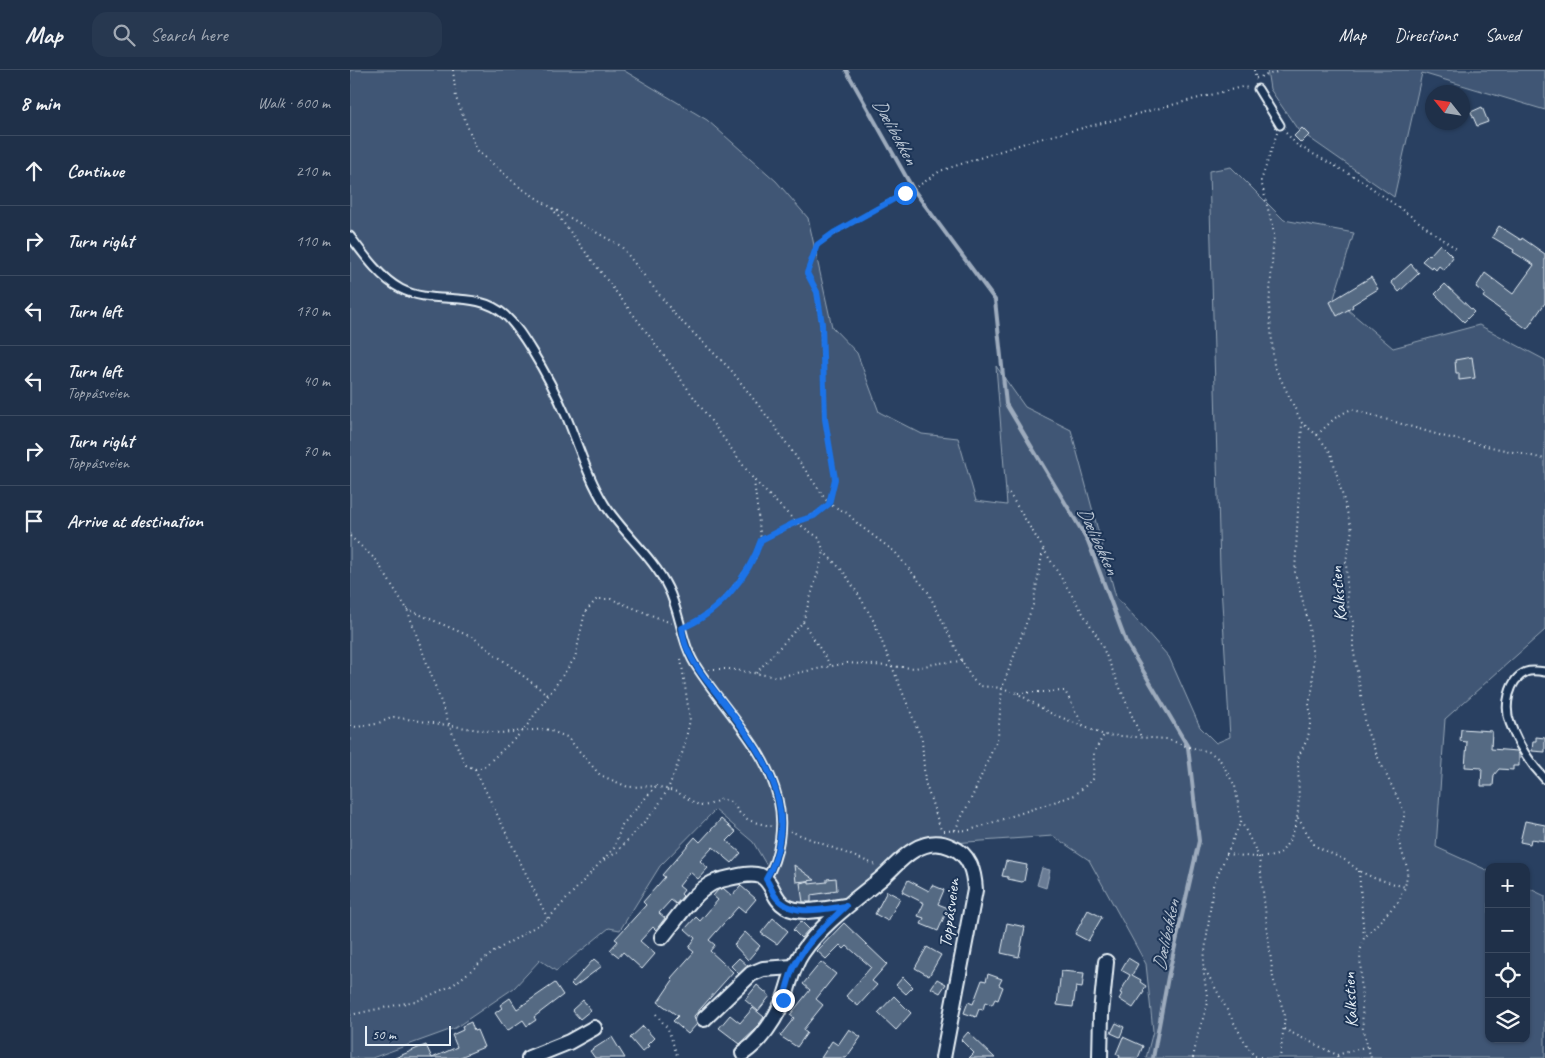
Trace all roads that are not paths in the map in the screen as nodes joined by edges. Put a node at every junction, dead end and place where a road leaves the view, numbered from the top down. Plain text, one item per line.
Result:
1 (1258, 89) road end
2 (1280, 125) road end
3 (350, 236) edge
4 (1545, 672) edge
5 (1545, 779) edge
6 (766, 879) junction
7 (846, 906) junction
8 (662, 937) dead end
9 (1106, 962) dead end
10 (793, 968) junction
11 (704, 1019) dead end
12 (594, 1028) dead end
13 (743, 1053) dead end
14 (529, 1058) edge
15 (943, 1058) edge
16 (1100, 1058) edge

1 - 2 lane
3 - 6 lane
4 - 5 lane
6 - 7 street
6 - 8 street
7 - 10 street, Toppåsveien
7 - 15 street, Toppåsveien
9 - 16 street
10 - 11 street
10 - 13 street, Toppåsveien
12 - 14 street

